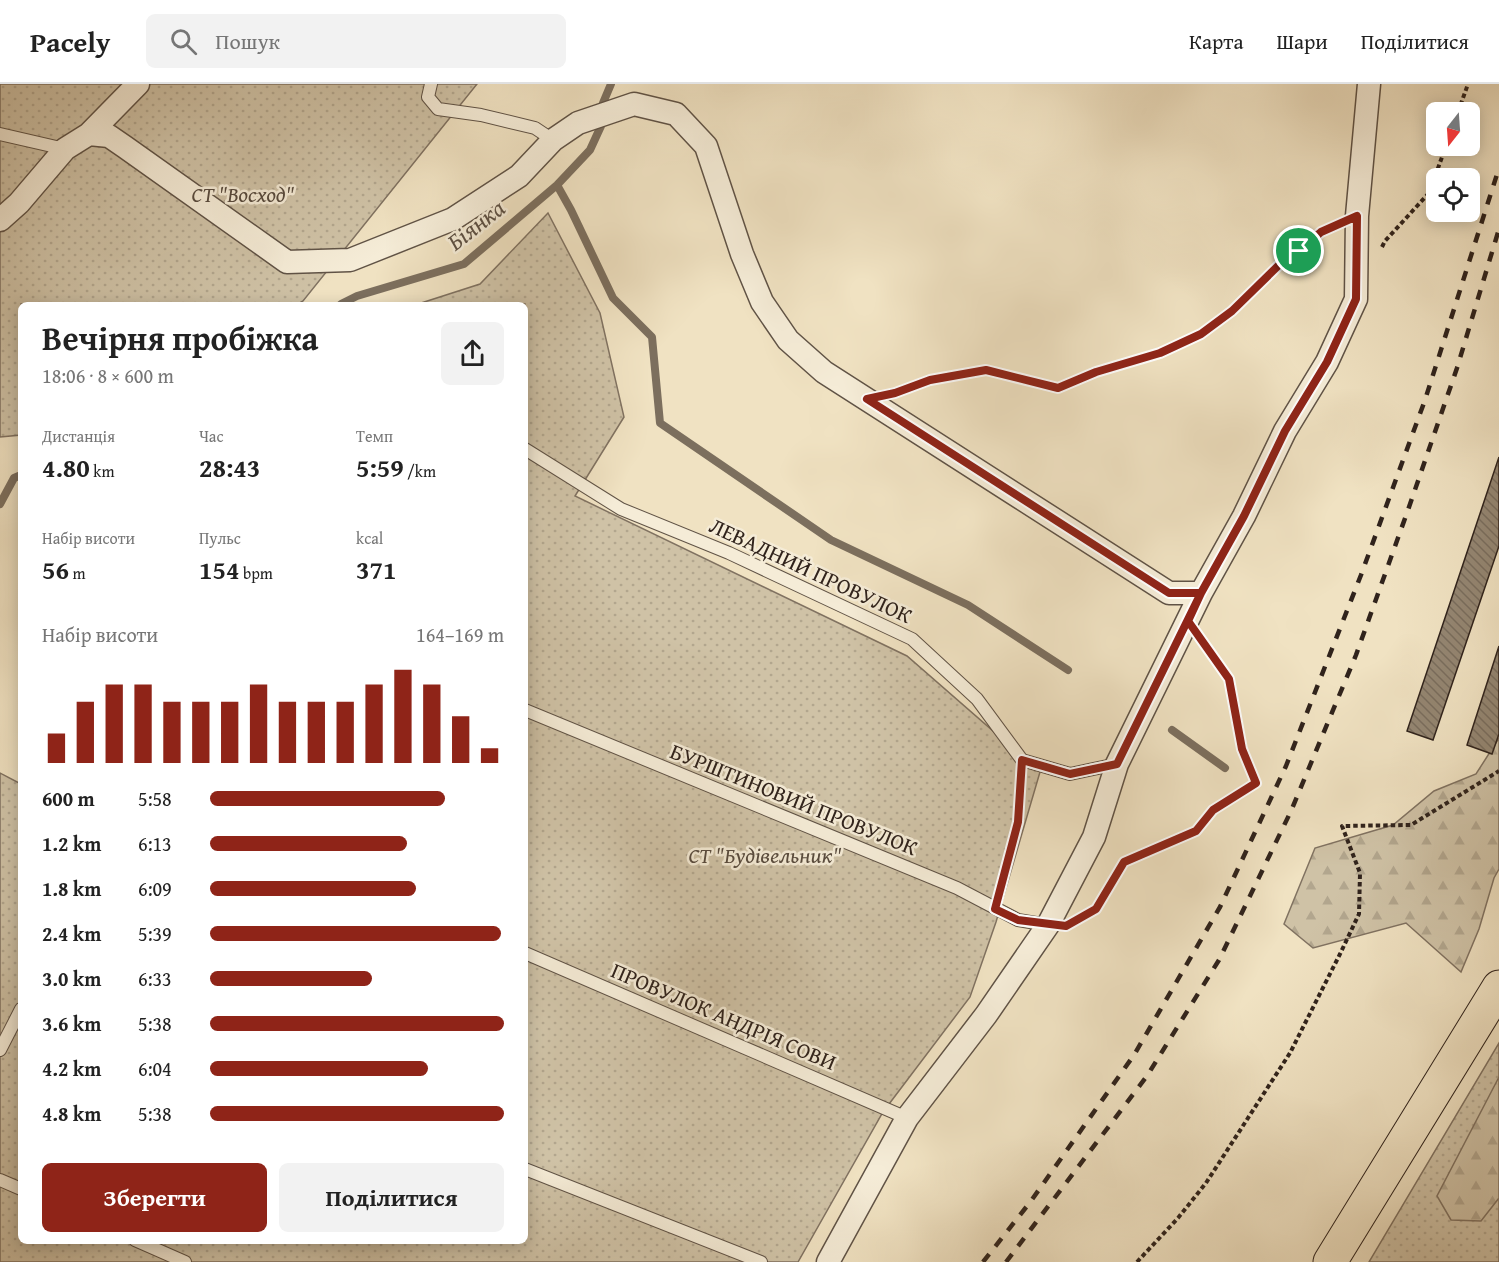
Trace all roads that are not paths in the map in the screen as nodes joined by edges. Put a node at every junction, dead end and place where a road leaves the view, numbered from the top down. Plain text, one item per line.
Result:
1 (138, 84) edge
2 (431, 84) edge
3 (1369, 84) edge
4 (0, 134) edge
5 (89, 134) junction
6 (553, 140) junction
7 (65, 148) junction
8 (0, 220) edge
9 (528, 451) edge
10 (1201, 593) junction
11 (528, 711) edge
12 (1117, 764) junction
13 (1048, 925) junction
14 (528, 954) edge
15 (1499, 987) edge
16 (18, 1015) edge
17 (0, 1050) edge
18 (907, 1118) junction
19 (528, 1170) edge
20 (0, 1180) edge
21 (18, 1189) edge
22 (144, 1244) edge
23 (185, 1262) edge
24 (761, 1262) edge
25 (828, 1262) edge
26 (1330, 1262) edge

1 - 5 street
2 - 6 lane
3 - 10 street
4 - 7 lane
5 - 6 street
5 - 7 street
6 - 10 street
7 - 8 street
9 - 12 lane, ЛЕВАДНИЙ ПРОВУЛОК
10 - 12 street
11 - 13 lane, БУРШТИНОВИЙ ПРОВУЛОК
12 - 13 street
13 - 18 street
14 - 18 lane, ПРОВУЛОК АНДРІЯ СОВИ
15 - 26 main road
16 - 17 lane
18 - 25 street
19 - 24 lane
20 - 21 lane
22 - 23 lane

